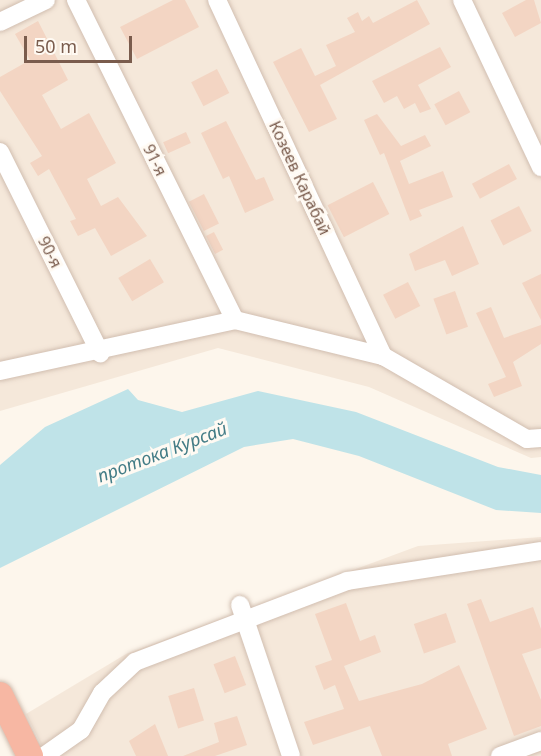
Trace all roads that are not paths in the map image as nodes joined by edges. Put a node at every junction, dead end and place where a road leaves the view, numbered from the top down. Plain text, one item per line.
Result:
1 (46, 0) edge
2 (76, 0) edge
3 (218, 0) edge
4 (462, 0) edge
5 (0, 22) edge
6 (0, 152) edge
7 (541, 166) edge
8 (235, 320) junction
9 (100, 352) junction
10 (383, 356) junction
11 (0, 371) edge
12 (541, 438) edge
13 (541, 551) edge
14 (242, 612) junction
15 (0, 695) edge
16 (541, 741) edge
17 (30, 756) edge
18 (44, 756) edge
19 (291, 756) edge
20 (500, 756) edge

1 - 5 street
2 - 8 street, 91-я
3 - 10 street, Козеев Карабай
4 - 7 street
6 - 9 street, 90-я
8 - 9 street
8 - 10 street
9 - 11 street
10 - 12 street
13 - 14 street
14 - 18 street
14 - 19 street
15 - 17 highway
16 - 20 street

